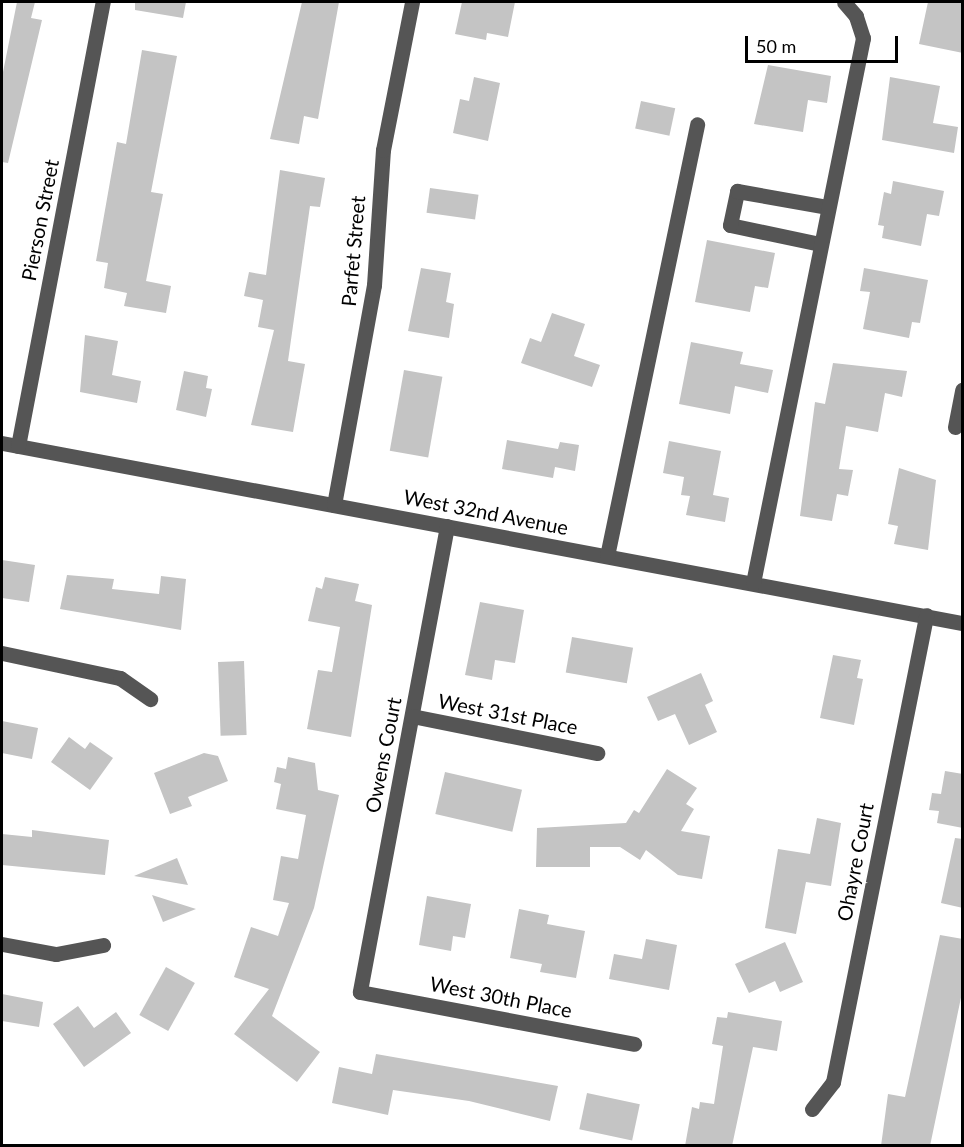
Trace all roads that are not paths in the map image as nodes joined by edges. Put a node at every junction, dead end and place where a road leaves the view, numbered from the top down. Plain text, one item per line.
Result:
1 (103, 2) edge
2 (412, 2) edge
3 (844, 2) edge
4 (698, 124) dead end
5 (827, 207) junction
6 (820, 244) junction
7 (963, 390) edge
8 (955, 427) dead end
9 (2, 443) edge
10 (18, 446) junction
11 (334, 505) junction
12 (447, 526) junction
13 (607, 556) junction
14 (753, 583) junction
15 (926, 615) junction
16 (963, 622) edge
17 (2, 653) edge
18 (150, 699) dead end
19 (412, 716) junction
20 (597, 753) dead end
21 (2, 944) edge
22 (103, 945) dead end
23 (360, 992) joint
24 (634, 1044) dead end
25 (812, 1109) dead end

1 - 10 street, Pierson Street
2 - 11 street, Parfet Street
3 - 5 street
4 - 13 street
5 - 6 street
5 - 6 street
6 - 14 street
7 - 8 street
9 - 10 street, West 32nd Avenue
10 - 11 street, West 32nd Avenue
11 - 12 street, West 32nd Avenue
12 - 13 street, West 32nd Avenue
12 - 19 street, Owens Court
13 - 14 street, West 32nd Avenue
14 - 15 street, West 32nd Avenue
15 - 16 street, West 32nd Avenue
15 - 25 street, Ohayre Court
17 - 18 street
19 - 20 street, West 31st Place
19 - 23 street, Owens Court
21 - 22 street
23 - 24 street, West 30th Place

